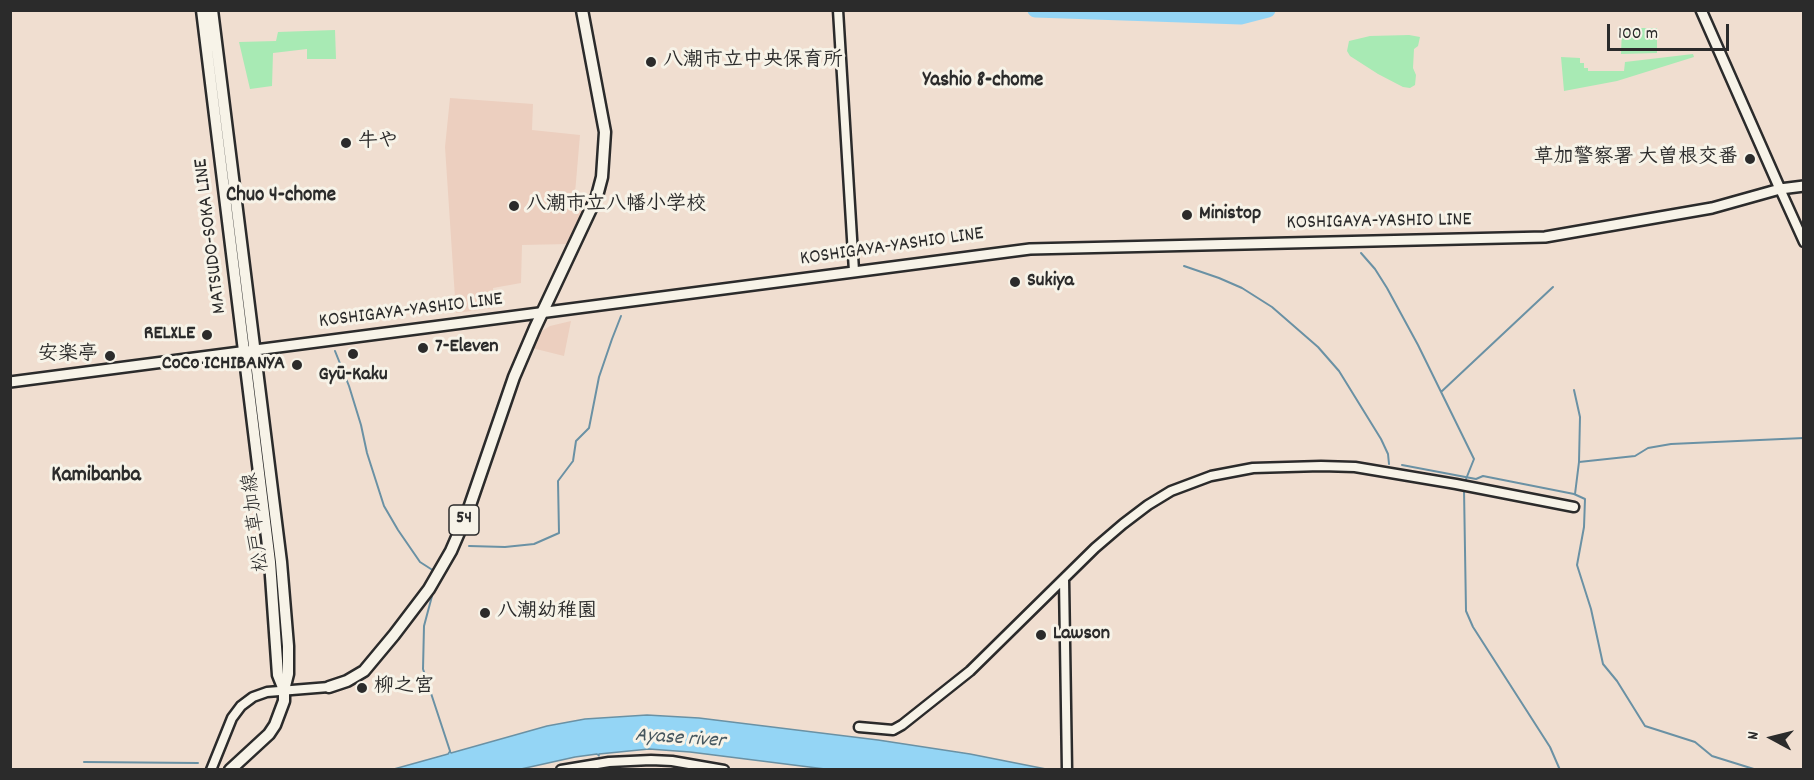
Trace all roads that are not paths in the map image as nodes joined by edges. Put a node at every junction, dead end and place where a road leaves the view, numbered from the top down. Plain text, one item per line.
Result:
1 (202, 10) edge
2 (212, 10) edge
3 (582, 10) edge
4 (1701, 10) edge
5 (838, 14) edge
6 (1803, 186) edge
7 (1780, 189) junction
8 (1803, 242) edge
9 (854, 271) junction
10 (542, 313) junction
11 (249, 350) junction
12 (10, 382) edge
13 (1574, 507) dead end
14 (1064, 579) junction
15 (329, 687) joint
16 (284, 690) junction
17 (859, 727) dead end
18 (1067, 766) edge
19 (211, 770) edge
20 (230, 770) edge
21 (561, 770) edge
22 (724, 770) edge

1 - 11 main road, MATSUDO-SOKA LINE
2 - 11 main road, MATSUDO-SOKA LINE
3 - 10 main road, 54
4 - 7 main road
5 - 9 street
6 - 7 main road, KOSHIGAYA-YASHIO LINE
7 - 8 street
7 - 9 main road, KOSHIGAYA-YASHIO LINE
9 - 10 main road, KOSHIGAYA-YASHIO LINE
10 - 11 main road, KOSHIGAYA-YASHIO LINE
10 - 15 main road, 54
11 - 12 main road, KOSHIGAYA-YASHIO LINE
11 - 16 main road, 松戸草加線
13 - 14 street
14 - 17 street
14 - 18 street
15 - 16 street
16 - 19 street
16 - 20 main road, 松戸草加線
21 - 22 street

